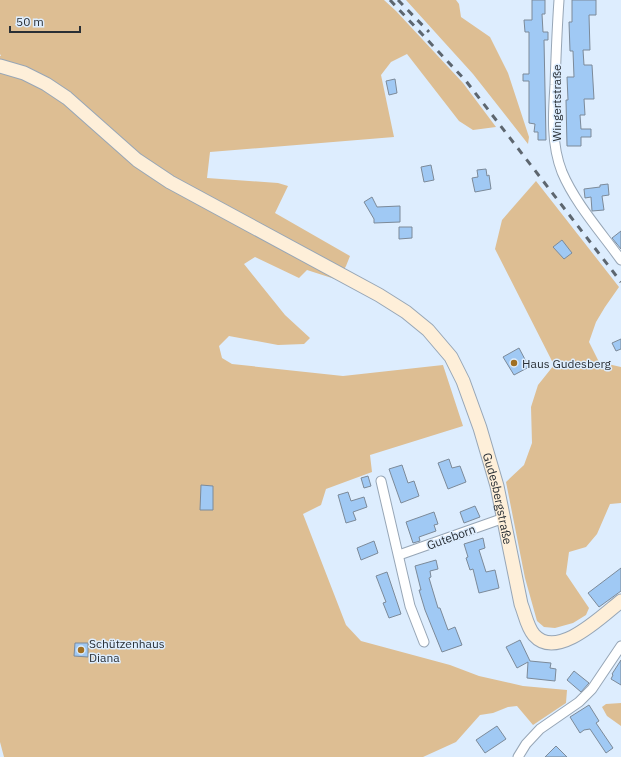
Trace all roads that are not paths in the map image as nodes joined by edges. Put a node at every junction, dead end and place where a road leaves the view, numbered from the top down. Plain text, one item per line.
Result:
1 (559, 0) edge
2 (0, 66) edge
3 (621, 260) edge
4 (381, 481) dead end
5 (504, 518) junction
6 (399, 556) junction
7 (621, 601) edge
8 (424, 642) dead end
9 (621, 646) edge
10 (518, 757) edge

1 - 3 street, Wingertstraße
2 - 5 main road, Gudesbergstraße
4 - 6 street
5 - 6 street, Guteborn
5 - 7 main road, Gudesbergstraße
6 - 8 street
9 - 10 street

